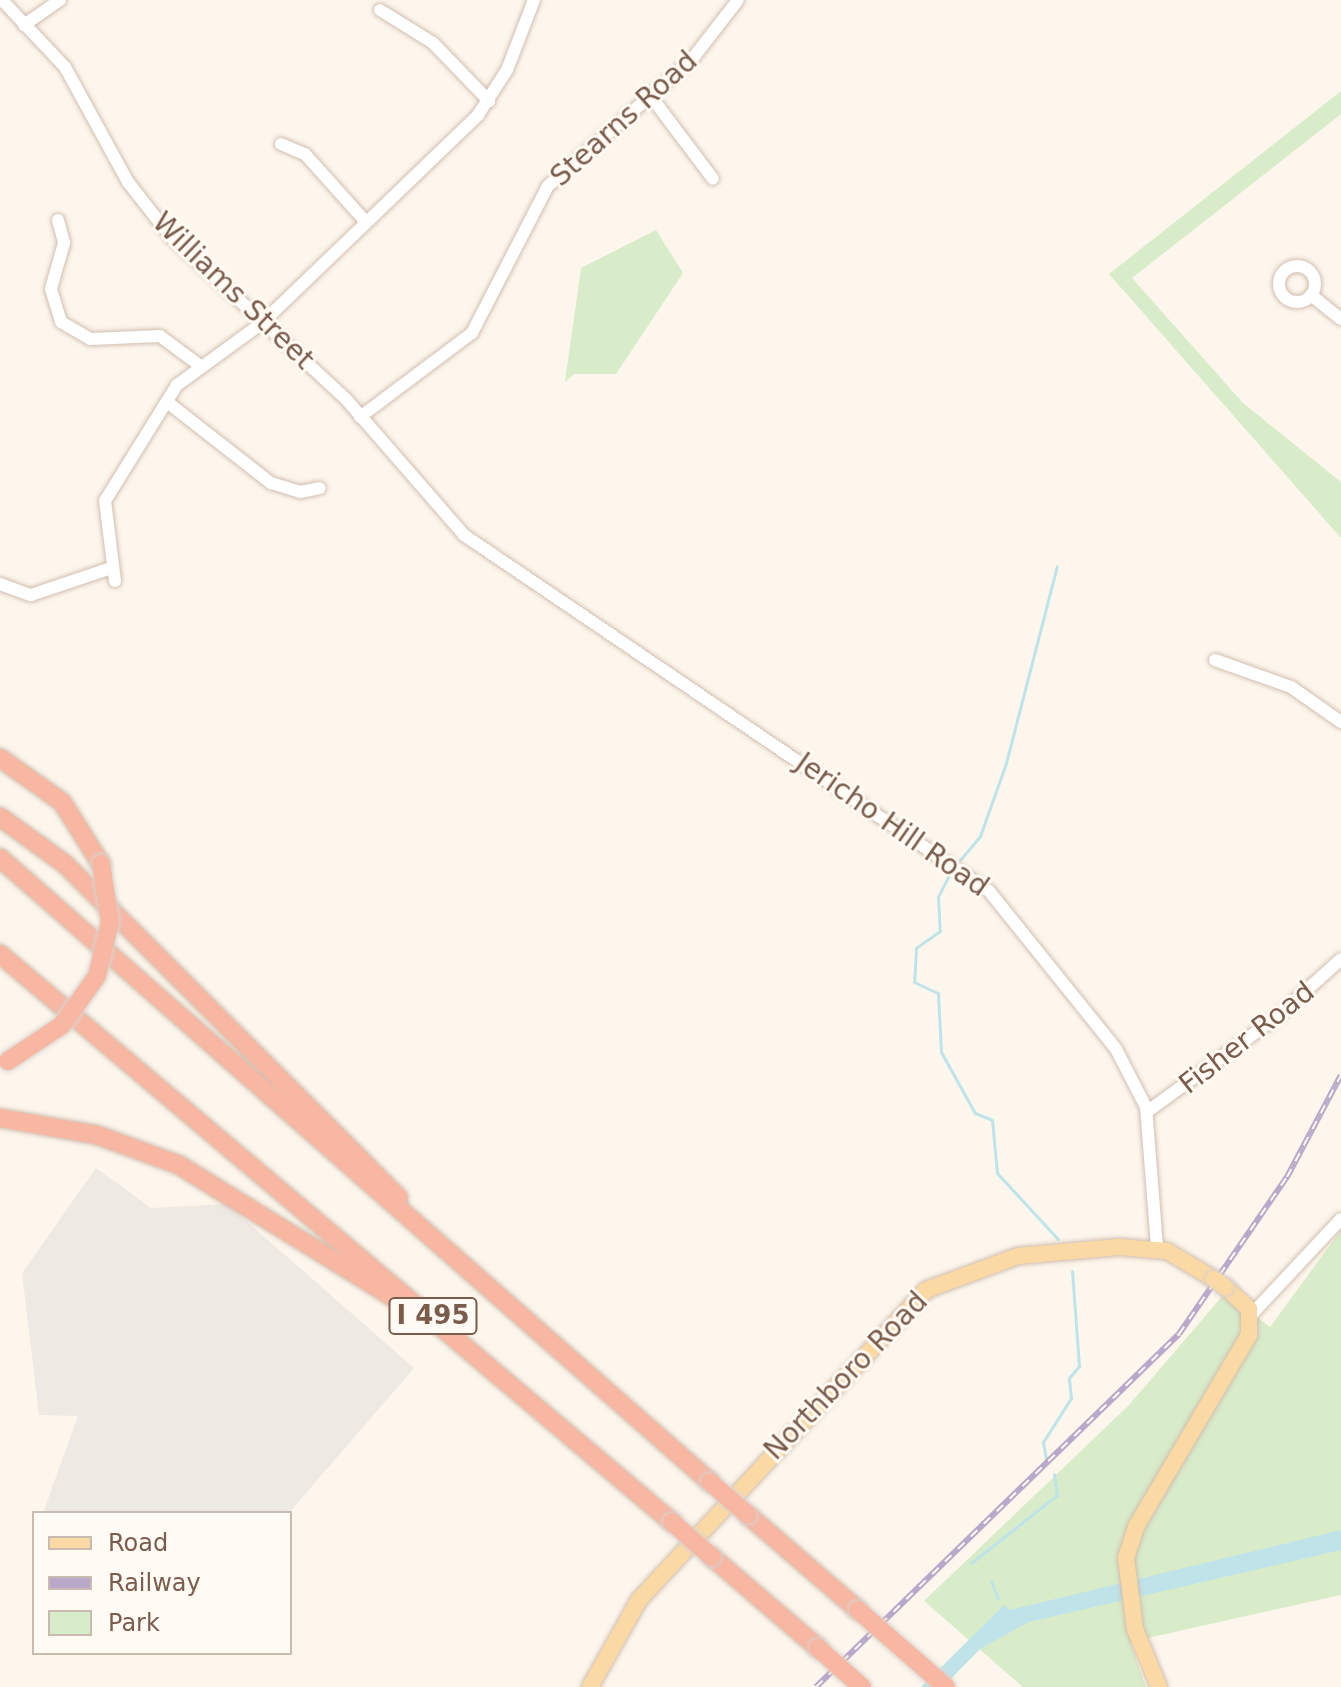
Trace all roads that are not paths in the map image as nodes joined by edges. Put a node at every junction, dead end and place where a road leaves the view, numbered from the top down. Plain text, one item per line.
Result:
1 (2, 0) edge
2 (60, 0) edge
3 (534, 0) edge
4 (738, 0) edge
5 (380, 10) dead end
6 (24, 25) junction
7 (649, 94) junction
8 (489, 101) junction
9 (281, 144) dead end
10 (713, 179) dead end
11 (58, 220) dead end
12 (365, 221) junction
13 (1311, 295) dead end
14 (1341, 319) edge
15 (262, 323) junction
16 (199, 365) junction
17 (171, 405) junction
18 (360, 417) junction
19 (320, 488) dead end
20 (494, 558) joint
21 (111, 568) junction
22 (115, 581) dead end
23 (0, 584) edge
24 (1215, 660) dead end
25 (1341, 722) edge
26 (0, 758) edge
27 (0, 817) edge
28 (0, 858) edge
29 (0, 954) edge
30 (1341, 959) edge
31 (4, 1063) edge
32 (1148, 1111) junction
33 (0, 1118) edge
34 (1341, 1219) edge
35 (1157, 1248) junction
36 (508, 1307) junction
37 (1252, 1314) junction
38 (536, 1402) junction
39 (590, 1687) edge
40 (862, 1687) edge
41 (946, 1687) edge
42 (1159, 1687) edge

1 - 6 street, Williams Street
2 - 6 street
3 - 8 street
4 - 7 street, Stearns Road
5 - 8 street
6 - 15 street, Williams Street
7 - 10 street
7 - 18 street, Stearns Road
8 - 12 street
9 - 12 street
11 - 16 street
12 - 15 street
13 - 14 street
15 - 16 street
15 - 18 street, Williams Street
16 - 17 street
17 - 19 street
17 - 21 street
18 - 20 street, Williams Street
20 - 32 street, Jericho Hill Road
21 - 22 street
21 - 23 street
24 - 25 street
26 - 31 highway, bridge
27 - 36 highway
28 - 36 highway, I 495
29 - 38 highway, I 495
30 - 32 street, Fisher Road
32 - 35 street, Jericho Hill Road
33 - 38 highway
34 - 37 street
35 - 37 main road
35 - 39 main road, Northboro Road
36 - 41 highway, I 495, bridge
37 - 42 main road
38 - 40 highway, I 495, bridge

